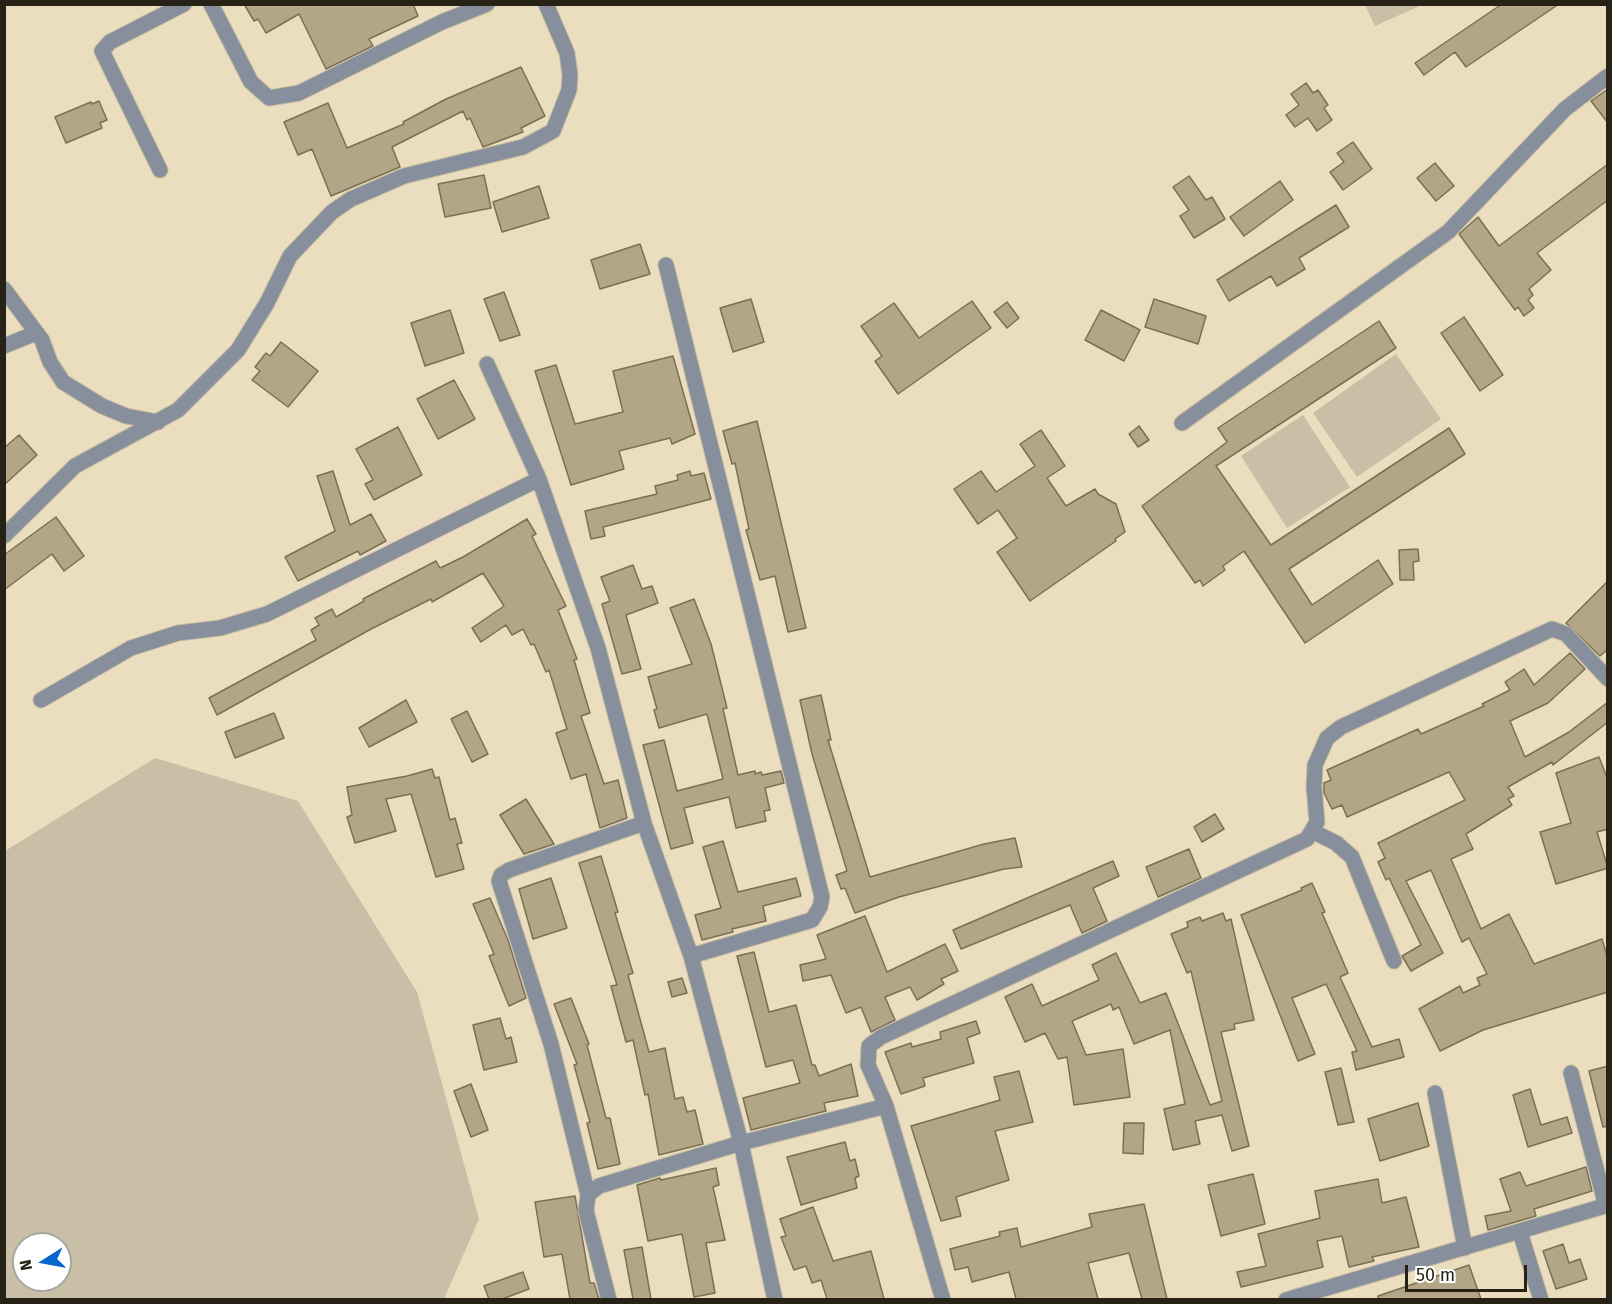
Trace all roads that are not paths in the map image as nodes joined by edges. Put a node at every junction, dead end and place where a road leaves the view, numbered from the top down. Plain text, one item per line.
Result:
1 (184, 4) edge
2 (211, 4) edge
3 (487, 4) edge
4 (546, 4) edge
5 (1608, 76) edge
6 (160, 170) dead end
7 (666, 265) dead end
8 (4, 289) edge
9 (36, 333) junction
10 (4, 346) edge
11 (487, 364) dead end
12 (158, 422) junction
13 (1182, 423) dead end
14 (539, 479) junction
15 (4, 536) edge
16 (1608, 679) edge
17 (41, 700) dead end
18 (644, 823) junction
19 (1314, 832) junction
20 (691, 956) junction
21 (1394, 961) dead end
22 (1571, 1073) dead end
23 (1435, 1093) dead end
24 (886, 1106) junction
25 (741, 1143) junction
26 (588, 1195) junction
27 (1607, 1205) edge
28 (1520, 1232) junction
29 (1466, 1248) junction
30 (609, 1299) edge
31 (775, 1299) edge
32 (943, 1299) edge
33 (1286, 1299) edge
34 (1541, 1299) edge

1 - 6 street
2 - 3 street
4 - 12 street
5 - 13 street
7 - 20 street
8 - 9 street
9 - 10 street
9 - 12 street
11 - 14 street
12 - 15 street
14 - 17 street
14 - 18 street
16 - 19 street
18 - 20 street
18 - 26 street
19 - 21 street
19 - 24 street
20 - 25 street
22 - 27 street
23 - 29 street
24 - 25 street
24 - 32 street
25 - 26 street
25 - 31 street
26 - 30 street
27 - 28 street
28 - 29 street
28 - 34 street
29 - 33 street

